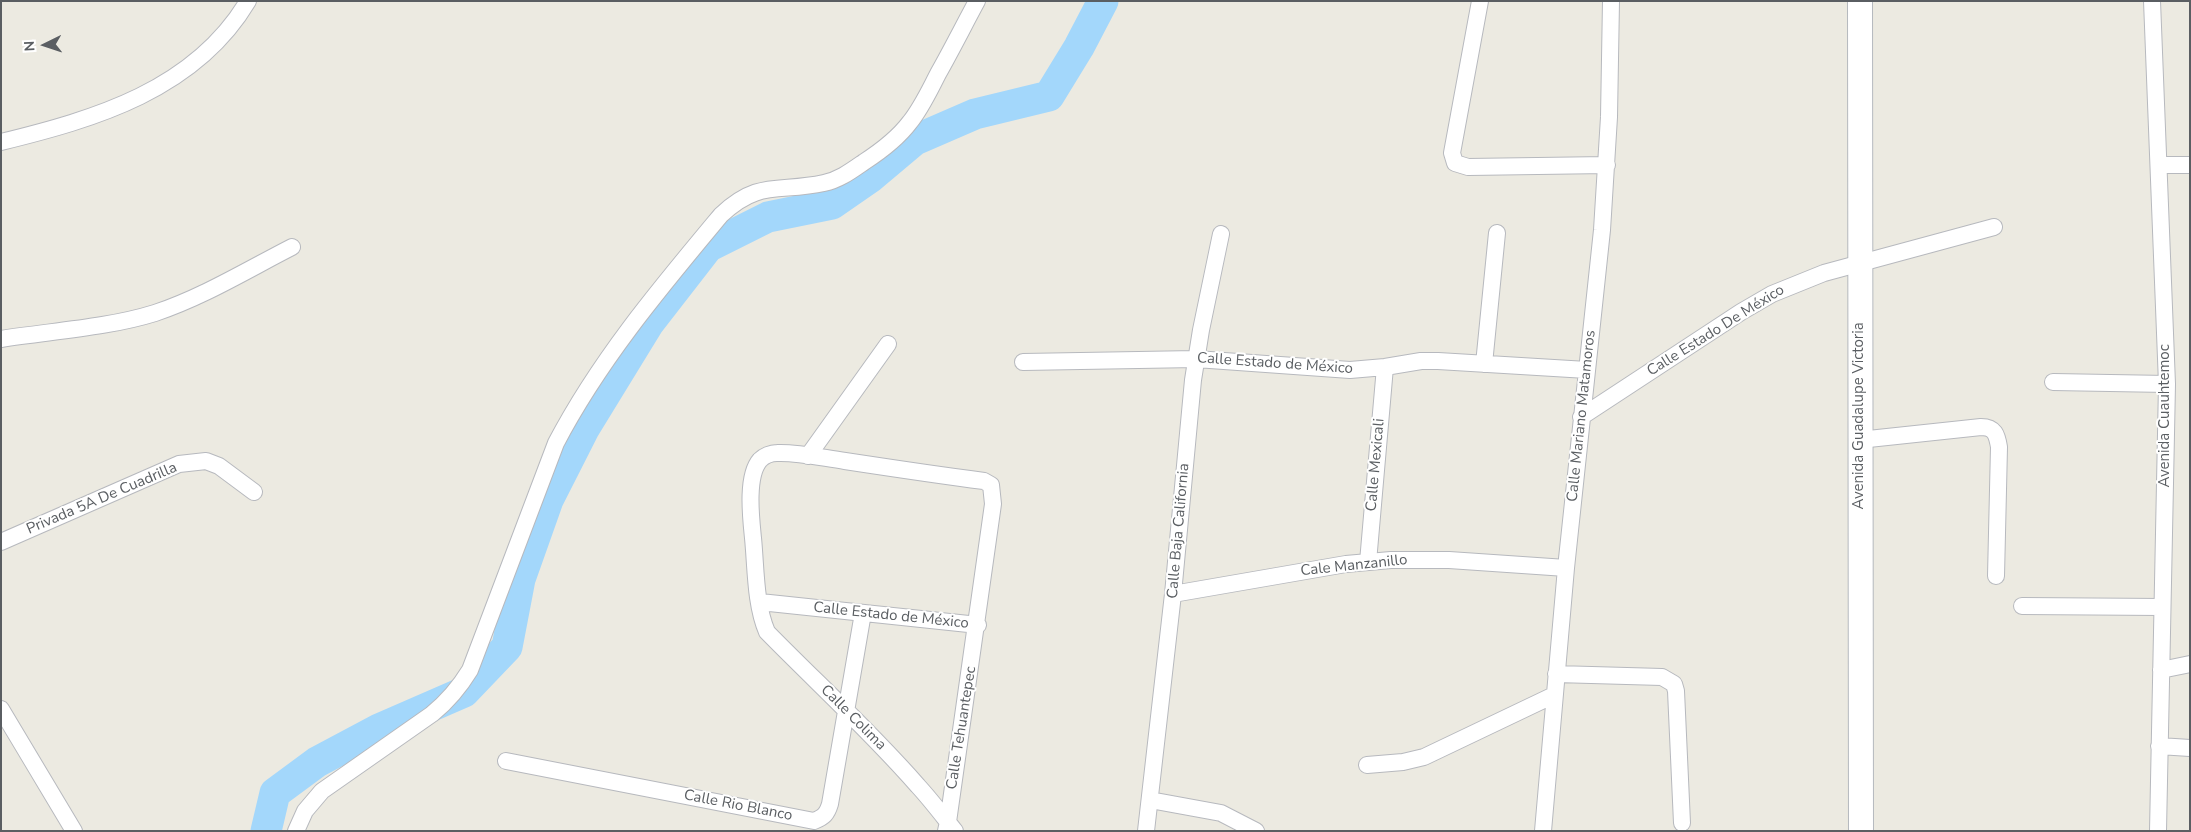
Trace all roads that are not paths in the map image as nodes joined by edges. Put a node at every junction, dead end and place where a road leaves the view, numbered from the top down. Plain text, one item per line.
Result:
1 (248, 1) edge
2 (977, 1) edge
3 (1480, 1) edge
4 (1611, 1) edge
5 (1860, 1) edge
6 (2152, 1) edge
7 (1, 142) edge
8 (2190, 164) edge
9 (1606, 165) junction
10 (2159, 165) junction
11 (1994, 227) dead end
12 (1497, 233) dead end
13 (1221, 234) dead end
14 (292, 247) dead end
15 (1859, 264) junction
16 (1, 339) edge
17 (888, 344) dead end
18 (1196, 359) junction
19 (1023, 362) dead end
20 (1484, 364) junction
21 (1385, 368) junction
22 (1587, 370) junction
23 (2053, 382) dead end
24 (2167, 384) junction
25 (1581, 417) junction
26 (1859, 440) junction
27 (808, 456) junction
28 (254, 492) dead end
29 (1, 542) edge
30 (1368, 562) junction
31 (1566, 568) junction
32 (1996, 576) dead end
33 (1173, 594) junction
34 (760, 602) junction
35 (2022, 606) dead end
36 (2162, 607) junction
37 (863, 613) junction
38 (978, 625) junction
39 (2190, 664) edge
40 (2160, 670) junction
41 (1556, 674) junction
42 (1554, 695) junction
43 (1, 710) edge
44 (847, 713) junction
45 (2159, 746) junction
46 (2190, 748) edge
47 (506, 761) dead end
48 (1367, 765) dead end
49 (1150, 800) junction
50 (1682, 823) dead end
51 (950, 828) edge
52 (74, 831) edge
53 (296, 831) edge
54 (1146, 831) edge
55 (1256, 831) edge
56 (1543, 831) edge
57 (1861, 831) edge
58 (2158, 831) edge

1 - 7 street
2 - 53 street
3 - 9 street
4 - 9 street, Calle Mariano Matamoros
5 - 15 main road, Avenida Guadalupe Victoria
6 - 10 street, Avenida Cuauhtemoc
8 - 10 street
9 - 22 street, Calle Mariano Matamoros
10 - 24 street, Avenida Cuauhtemoc
11 - 15 street, Calle Estado De México
12 - 20 street
13 - 18 street, Calle Baja California
14 - 16 street
15 - 25 street, Calle Estado De México
15 - 26 main road, Avenida Guadalupe Victoria
17 - 27 street
18 - 19 street, Calle Estado de México
18 - 21 street, Calle Estado de México
18 - 33 street, Calle Baja California
20 - 21 street, Calle Estado de México
20 - 22 street, Calle Estado de México
21 - 30 street, Calle Mexicali
22 - 25 street, Calle Mariano Matamoros
23 - 24 street
24 - 36 street, Avenida Cuauhtemoc
25 - 31 street, Calle Mariano Matamoros
26 - 32 street
26 - 57 main road, Avenida Guadalupe Victoria
27 - 34 street, Calle Estado de México
27 - 38 street, Calle Estado de México
28 - 29 street, Privada 5A De Cuadrilla
30 - 31 street, Cale Manzanillo
30 - 33 street, Cale Manzanillo
31 - 41 street, Calle Mariano Matamoros
33 - 49 street, Calle Baja California
34 - 37 street, Calle Estado de México
34 - 44 street, Calle Colima
35 - 36 street
36 - 40 street, Avenida Cuauhtemoc
37 - 38 street, Calle Estado de México
37 - 44 street, Calle Rio Blanco
38 - 51 street, Calle Tehuantepec
39 - 40 street
40 - 45 street, Avenida Cuauhtemoc
41 - 42 street, Calle Mariano Matamoros
41 - 50 street
42 - 48 street
42 - 56 street, Calle Mariano Matamoros
43 - 52 street
44 - 47 street, Calle Rio Blanco
44 - 51 street, Calle Colima
45 - 46 street
45 - 58 street, Avenida Cuauhtemoc
49 - 54 street, Calle Baja California
49 - 55 street

